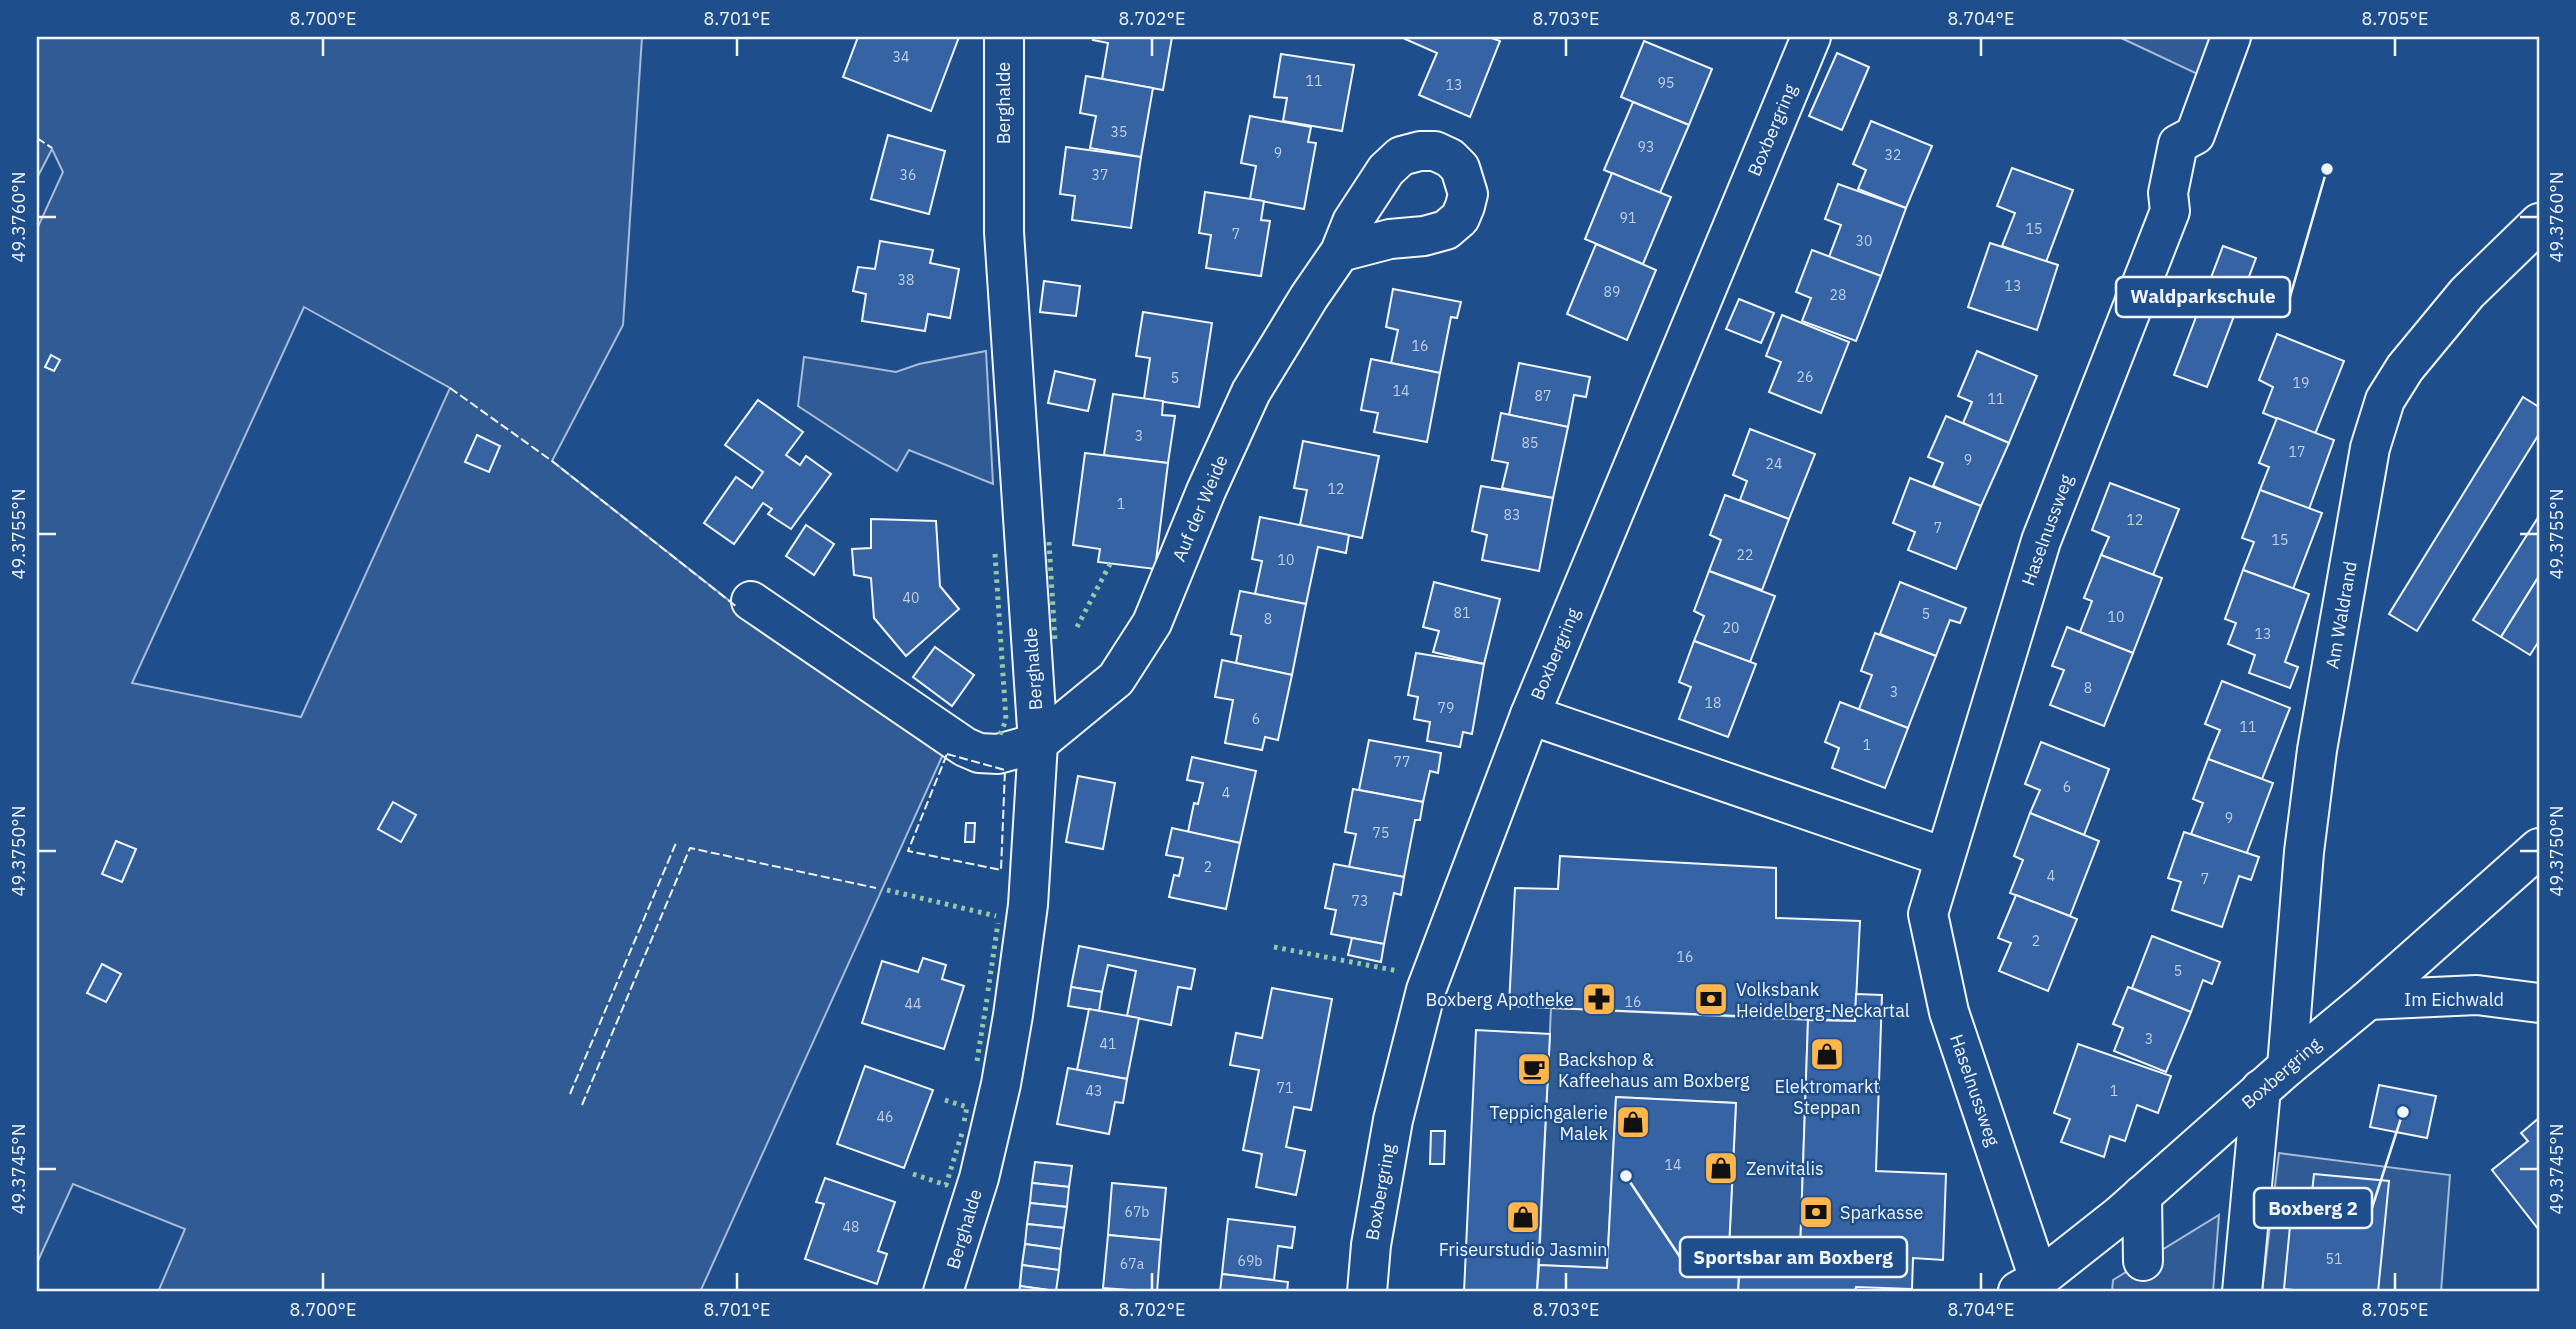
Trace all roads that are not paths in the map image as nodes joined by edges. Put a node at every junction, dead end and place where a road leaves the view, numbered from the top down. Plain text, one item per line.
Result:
1 (1004, 37) edge
2 (1811, 37) edge
3 (2231, 37) edge
4 (2539, 223) edge
5 (1340, 252) dead end
6 (751, 601) dead end
7 (1530, 715) junction
8 (1038, 743) junction
9 (2539, 848) edge
10 (1944, 857) junction
11 (2368, 1000) junction
12 (2539, 1003) edge
13 (2274, 1078) junction
14 (2142, 1195) junction
15 (2143, 1261) dead end
16 (2243, 1278) edge
17 (2028, 1285) edge
18 (943, 1292) edge
19 (1367, 1292) edge

1 - 8 street, Berghalde
2 - 7 street, Boxbergring
3 - 10 street, Haselnussweg
4 - 13 street, Am Waldrand
5 - 8 street, Auf der Weide
6 - 8 street
7 - 10 street
7 - 19 street, Boxbergring
8 - 18 street, Berghalde
9 - 11 street, Boxbergring
10 - 17 street, Haselnussweg
11 - 12 street, Im Eichwald
11 - 13 street, Boxbergring
13 - 14 street, Boxbergring
13 - 16 street, Am Waldrand
14 - 15 street
14 - 17 street, Boxbergring

